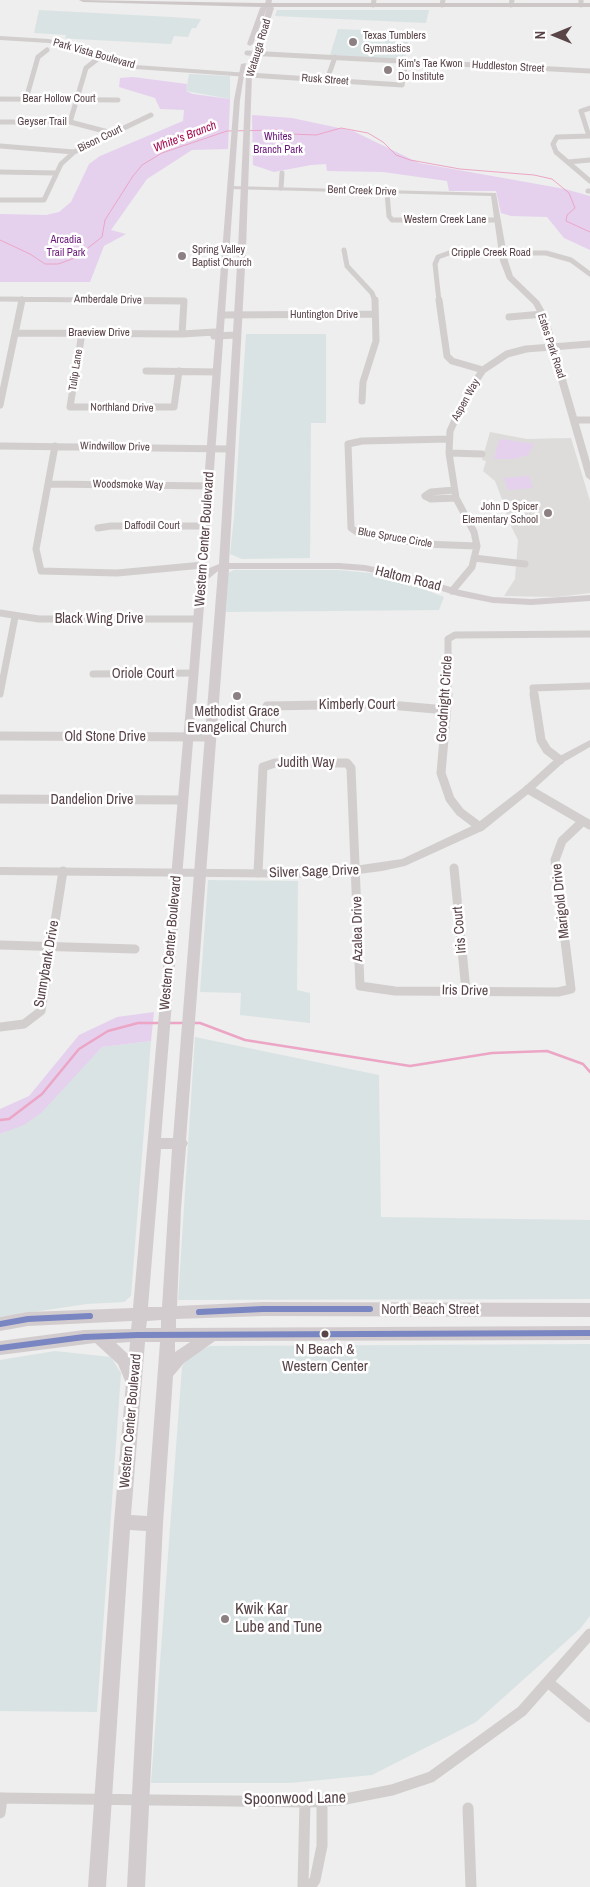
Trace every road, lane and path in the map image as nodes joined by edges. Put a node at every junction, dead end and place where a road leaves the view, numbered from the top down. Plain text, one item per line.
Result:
1 (83, 0) edge
2 (119, 1) edge
3 (192, 2) edge
4 (269, 2) edge
5 (373, 3) edge
6 (443, 3) edge
7 (512, 3) edge
8 (581, 3) edge
9 (590, 5) edge
10 (0, 38) edge
11 (47, 50) dead end
12 (247, 52) junction
13 (256, 53) junction
14 (100, 57) junction
15 (335, 57) junction
16 (406, 61) junction
17 (590, 71) edge
18 (245, 75) junction
19 (327, 80) junction
20 (0, 99) edge
21 (26, 99) junction
22 (77, 99) junction
23 (118, 100) dead end
24 (590, 108) edge
25 (151, 114) dead end
26 (0, 122) edge
27 (70, 122) junction
28 (112, 133) junction
29 (590, 136) edge
30 (0, 146) edge
31 (74, 152) junction
32 (590, 160) edge
33 (568, 162) junction
34 (232, 170) junction
35 (246, 170) junction
36 (0, 172) edge
37 (56, 173) junction
38 (282, 173) dead end
39 (590, 181) edge
40 (231, 188) junction
41 (245, 188) junction
42 (281, 188) junction
43 (387, 193) junction
44 (494, 194) joint
45 (0, 200) edge
46 (44, 200) joint
47 (497, 220) junction
48 (344, 250) dead end
49 (502, 252) junction
50 (590, 274) edge
51 (358, 277) junction
52 (346, 280) dead end
53 (0, 299) edge
54 (22, 299) junction
55 (376, 314) junction
56 (543, 314) junction
57 (222, 315) junction
58 (241, 315) junction
59 (509, 317) dead end
60 (15, 333) junction
61 (82, 333) junction
62 (182, 334) junction
63 (220, 335) junction
64 (237, 335) junction
65 (590, 344) edge
66 (554, 348) junction
67 (483, 370) junction
68 (146, 371) dead end
69 (178, 371) junction
70 (217, 372) junction
71 (362, 401) dead end
72 (0, 405) edge
73 (70, 406) joint
74 (574, 420) junction
75 (590, 420) edge
76 (449, 439) junction
77 (0, 446) edge
78 (55, 446) junction
79 (211, 448) junction
80 (230, 450) junction
81 (449, 453) junction
82 (482, 454) dead end
83 (590, 477) edge
84 (48, 484) junction
85 (208, 486) junction
86 (454, 490) junction
87 (456, 498) junction
88 (206, 526) junction
89 (98, 528) dead end
90 (477, 546) junction
91 (204, 551) junction
92 (474, 558) junction
93 (525, 564) dead end
94 (203, 565) junction
95 (224, 566) junction
96 (202, 579) junction
97 (452, 591) junction
98 (590, 598) edge
99 (220, 607) junction
100 (0, 613) edge
101 (15, 617) junction
102 (198, 619) junction
103 (590, 634) edge
104 (217, 638) junction
105 (93, 674) dead end
106 (194, 674) junction
107 (590, 686) edge
108 (0, 694) edge
109 (267, 706) dead end
110 (446, 710) junction
111 (0, 736) edge
112 (189, 737) junction
113 (209, 737) junction
114 (590, 744) edge
115 (560, 760) junction
116 (528, 790) junction
117 (0, 799) edge
118 (183, 800) junction
119 (586, 824) edge
120 (480, 827) junction
121 (454, 868) dead end
122 (0, 871) edge
123 (63, 871) junction
124 (178, 872) junction
125 (201, 872) junction
126 (355, 872) junction
127 (258, 873) junction
128 (0, 945) edge
129 (51, 946) junction
130 (135, 949) dead end
131 (360, 986) joint
132 (571, 989) joint
133 (466, 991) junction
134 (0, 1027) edge
135 (181, 1143) junction
136 (154, 1144) junction
137 (373, 1310) junction
138 (590, 1310) edge
139 (140, 1314) junction
140 (169, 1314) junction
141 (0, 1324) edge
142 (374, 1333) junction
143 (590, 1333) edge
144 (214, 1334) junction
145 (138, 1335) junction
146 (168, 1335) junction
147 (98, 1337) junction
148 (0, 1348) edge
149 (166, 1373) junction
150 (134, 1385) junction
151 (122, 1522) junction
152 (155, 1524) junction
153 (590, 1634) edge
154 (549, 1683) junction
155 (590, 1717) edge
156 (1, 1798) edge
157 (141, 1799) junction
158 (103, 1800) junction
159 (305, 1801) junction
160 (322, 1801) junction
161 (468, 1808) dead end
162 (0, 1813) edge
163 (97, 1887) edge
164 (136, 1887) edge
165 (304, 1887) edge
166 (310, 1887) edge
167 (471, 1887) edge

1 - 2 main road
2 - 3 main road
3 - 4 main road
4 - 5 main road
4 - 12 main road, Western Center Boulevard
4 - 13 main road, Watauga Road
5 - 6 main road
6 - 7 main road
7 - 8 main road
8 - 9 main road
10 - 14 street, Park Vista Boulevard
11 - 21 street
12 - 13 street, Huddleston Street
12 - 18 main road, Western Center Boulevard
13 - 15 street, Huddleston Street
13 - 18 main road, Watauga Road
14 - 18 street, Park Vista Boulevard
14 - 22 street
15 - 16 street, Huddleston Street
15 - 19 street
16 - 17 street, Huddleston Street
16 - 19 street, Rusk Street
18 - 19 street, Rusk Street
18 - 34 main road, Western Center Boulevard
18 - 35 main road, Watauga Road
20 - 21 street, Bear Hollow Court
21 - 22 street, Bear Hollow Court
22 - 23 street, Bear Hollow Court
22 - 27 street
24 - 29 street
25 - 28 street, Bison Court
26 - 27 street, Geyser Trail
27 - 28 street, Geyser Trail
28 - 31 street, Bison Court
29 - 33 street
30 - 31 street
31 - 37 street, Bison Court
32 - 33 street
33 - 39 street
34 - 35 main road
34 - 40 main road, Western Center Boulevard
35 - 41 main road, Watauga Road
36 - 37 street
37 - 46 street, Bison Court
38 - 42 street
40 - 41 street, Bent Creek Drive
40 - 57 main road, Western Center Boulevard
41 - 42 street, Bent Creek Drive
41 - 58 main road, Western Center Boulevard
42 - 43 street, Bent Creek Drive
43 - 44 street, Bent Creek Drive
43 - 47 street, Western Creek Lane
44 - 47 street, Estes Park Road
45 - 46 street
47 - 49 street, Estes Park Road
48 - 51 street
49 - 50 street, Cripple Creek Road
49 - 56 street, Estes Park Road
49 - 67 street, Cripple Creek Road
51 - 52 street
51 - 55 street
53 - 54 street, Amberdale Drive
54 - 60 street
54 - 62 street, Amberdale Drive
55 - 58 street, Huntington Drive
55 - 71 street
56 - 59 street
56 - 66 street, Estes Park Road
57 - 58 street, Huntington Drive
57 - 63 main road, Western Center Boulevard
58 - 64 main road, Western Center Boulevard
60 - 61 street, Braeview Drive
60 - 72 street
61 - 62 street, Braeview Drive
61 - 73 street, Tulip Lane
62 - 63 street, Braeview Drive
63 - 64 street, Braeview Drive
63 - 70 main road, Western Center Boulevard
64 - 80 main road, Western Center Boulevard
65 - 66 street, Aspen Way
66 - 67 street, Aspen Way
66 - 74 street, Estes Park Road
67 - 76 street, Aspen Way
68 - 69 street
69 - 70 street
69 - 73 street, Northland Drive
70 - 79 main road, Western Center Boulevard
74 - 75 street
74 - 83 street, Estes Park Road
76 - 81 street, Aspen Way
76 - 90 street, Blue Spruce Circle
77 - 78 street, Windwillow Drive
78 - 79 street, Windwillow Drive
78 - 84 street
79 - 80 street, Windwillow Drive
79 - 85 main road, Western Center Boulevard
80 - 95 main road, Western Center Boulevard
81 - 82 street
81 - 86 street, Aspen Way
84 - 85 street, Woodsmoke Way
84 - 94 street
85 - 88 main road, Western Center Boulevard
86 - 87 street, Aspen Way
86 - 87 street
87 - 90 street, Aspen Way
88 - 89 street, Daffodil Court
88 - 91 main road, Western Center Boulevard
90 - 92 street
91 - 94 main road, Western Center Boulevard
91 - 95 main road
92 - 93 street
92 - 97 street
94 - 96 main road, Western Center Boulevard
95 - 96 main road
95 - 97 main road, Haltom Road
95 - 99 main road, Western Center Boulevard
96 - 102 main road, Western Center Boulevard
97 - 98 main road, Haltom Road
99 - 102 main road
99 - 104 main road, Western Center Boulevard
100 - 101 street, Black Wing Drive
101 - 102 street, Black Wing Drive
101 - 108 street
102 - 104 main road
102 - 106 main road, Western Center Boulevard
103 - 110 street, Goodnight Circle
104 - 113 main road, Western Center Boulevard
105 - 106 street, Oriole Court
106 - 112 main road, Western Center Boulevard
107 - 115 street
109 - 110 street, Kimberly Court
110 - 120 street, Goodnight Circle
111 - 112 street, Old Stone Drive
112 - 113 street, Old Stone Drive
112 - 118 main road, Western Center Boulevard
113 - 125 main road, Western Center Boulevard
114 - 115 street, Silver Sage Drive
115 - 116 street, Silver Sage Drive
116 - 119 street
116 - 120 street, Silver Sage Drive
117 - 118 street, Dandelion Drive
118 - 124 main road, Western Center Boulevard
119 - 132 street, Marigold Drive
120 - 126 street, Silver Sage Drive
121 - 133 street, Iris Court
122 - 123 street, Silver Sage Drive
123 - 124 street, Silver Sage Drive
123 - 129 street, Sunnybank Drive
124 - 125 street, Silver Sage Drive
124 - 136 main road, Western Center Boulevard
125 - 127 street, Silver Sage Drive
125 - 135 main road, Western Center Boulevard
126 - 127 street, Silver Sage Drive
126 - 127 street, Judith Way
126 - 131 street, Azalea Drive
128 - 129 street
129 - 130 street
129 - 134 street, Sunnybank Drive
131 - 133 street, Iris Drive
132 - 133 street, Iris Drive
135 - 136 main road
135 - 140 main road, Western Center Boulevard
136 - 139 main road, Western Center Boulevard
137 - 138 main road, North Beach Street
137 - 140 main road, North Beach Street
137 - 142 main road
139 - 140 main road, North Beach Street
139 - 141 main road, North Beach Street
139 - 145 main road, Western Center Boulevard
140 - 146 main road, Western Center Boulevard
142 - 143 main road, North Beach Street
142 - 144 main road, North Beach Street
144 - 146 main road, North Beach Street
144 - 149 main road
145 - 146 main road, North Beach Street
145 - 147 main road, North Beach Street
145 - 150 main road, Western Center Boulevard
146 - 149 main road, Western Center Boulevard
147 - 148 main road, North Beach Street
147 - 150 main road
149 - 152 main road, Western Center Boulevard
150 - 151 main road, Western Center Boulevard
151 - 152 main road
151 - 158 main road, Western Center Boulevard
152 - 157 main road, Western Center Boulevard
153 - 154 street, Spoonwood Lane
154 - 155 street
154 - 160 street, Spoonwood Lane
156 - 158 street, Spoonwood Lane
156 - 162 street
157 - 158 street, Spoonwood Lane
157 - 159 street, Spoonwood Lane
157 - 164 main road, Western Center Boulevard
158 - 163 main road, Western Center Boulevard
159 - 160 street, Spoonwood Lane
159 - 165 street
160 - 166 street
161 - 167 street

